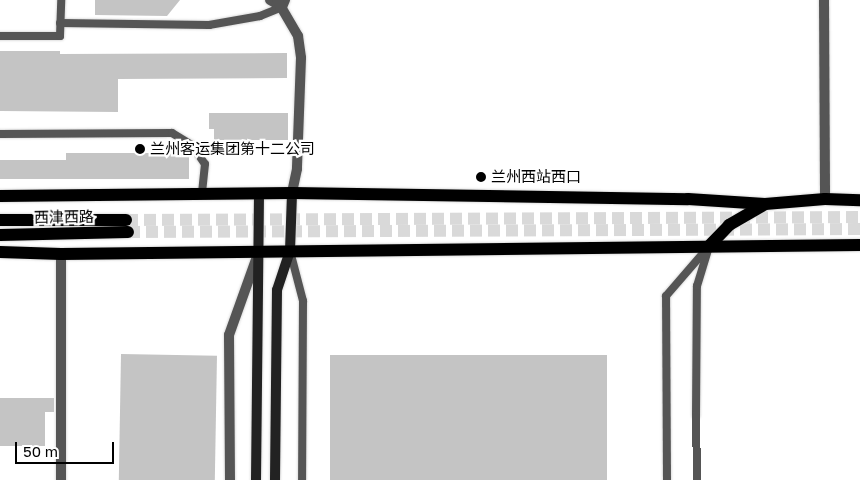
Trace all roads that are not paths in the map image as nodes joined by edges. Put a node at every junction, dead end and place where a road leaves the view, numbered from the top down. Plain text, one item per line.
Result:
1 (61, 0) edge
2 (270, 0) edge
3 (824, 0) edge
4 (281, 2) edge
5 (60, 23) junction
6 (0, 36) edge
7 (0, 134) edge
8 (259, 193) junction
9 (292, 193) junction
10 (202, 194) junction
11 (0, 196) edge
12 (825, 199) junction
13 (860, 200) edge
14 (765, 204) junction
15 (0, 220) edge
16 (0, 235) edge
17 (860, 245) edge
18 (710, 246) junction
19 (259, 251) junction
20 (290, 251) junction
21 (0, 252) edge
22 (60, 254) junction
23 (61, 480) edge
24 (230, 480) edge
25 (256, 480) edge
26 (274, 480) edge
27 (302, 480) edge
28 (667, 480) edge
29 (696, 480) edge

1 - 5 lane
2 - 4 street
3 - 12 street
4 - 5 lane
4 - 9 street
5 - 6 lane
7 - 10 lane
8 - 9 main road
8 - 10 main road
8 - 19 main road
9 - 14 main road
9 - 20 main road
10 - 11 main road
12 - 13 main road
12 - 14 main road
14 - 18 main road
15 - 16 main road, 西津西路
17 - 18 main road
18 - 20 main road
18 - 28 lane
18 - 29 lane, bridge
19 - 20 main road
19 - 22 main road
19 - 24 street
19 - 25 main road
20 - 26 main road
20 - 27 lane
21 - 22 main road
22 - 23 street

